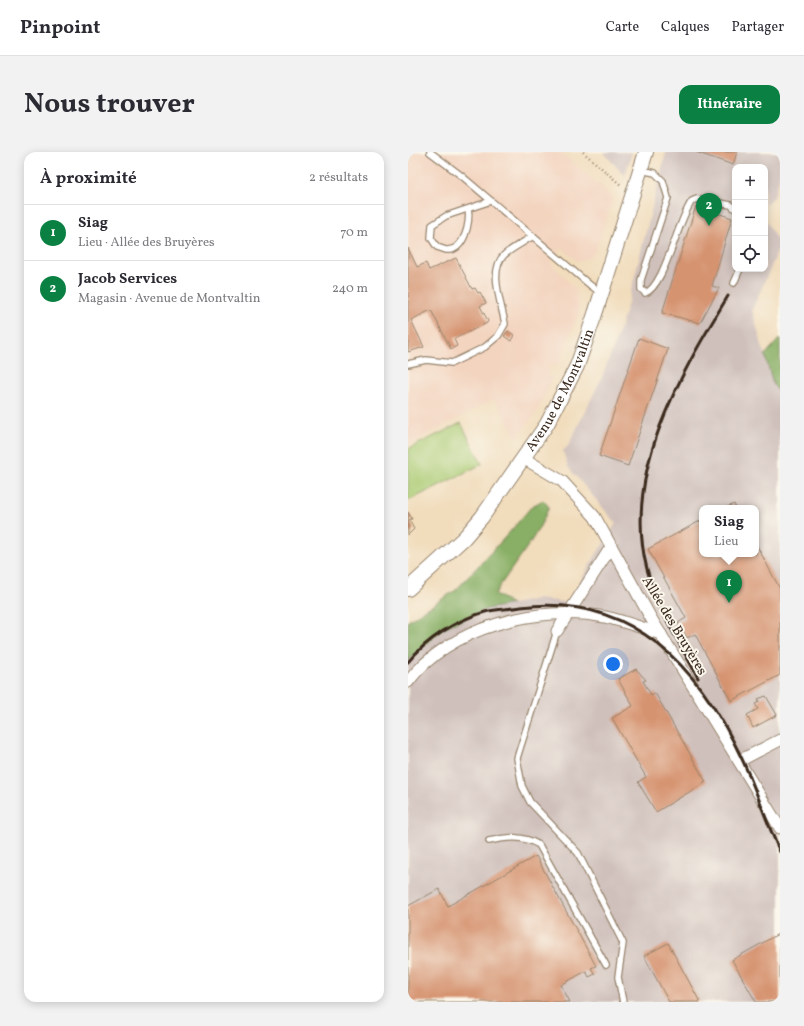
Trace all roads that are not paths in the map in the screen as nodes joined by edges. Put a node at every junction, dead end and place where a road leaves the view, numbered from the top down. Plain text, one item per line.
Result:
1 (430, 152) edge
2 (646, 152) edge
3 (640, 170) junction
4 (491, 201) junction
5 (732, 205) edge
6 (468, 209) junction
7 (533, 236) junction
8 (739, 272) edge
9 (734, 283) dead end
10 (602, 293) junction
11 (408, 364) edge
12 (523, 458) junction
13 (611, 547) junction
14 (408, 589) edge
15 (569, 613) junction
16 (557, 631) joint
17 (661, 634) junction
18 (408, 682) edge
19 (780, 740) edge
20 (739, 761) junction
21 (780, 828) edge
22 (489, 841) dead end
23 (606, 966) dead end
24 (623, 1002) edge

1 - 4 lane
2 - 3 street, Avenue de Montvaltin
3 - 5 lane
3 - 10 street, Avenue de Montvaltin
4 - 6 lane
4 - 7 lane
6 - 6 lane
7 - 10 lane
7 - 11 lane
8 - 9 lane
10 - 12 street, Avenue de Montvaltin
12 - 13 street, Allée des Bruyères
12 - 14 street, Avenue de Montvaltin
13 - 15 street
13 - 17 street, Allée des Bruyères
15 - 16 street
15 - 17 street
15 - 18 street
16 - 24 lane
17 - 20 street, Allée des Bruyères
19 - 20 street
20 - 21 street, Allée des Bruyères
22 - 23 lane

